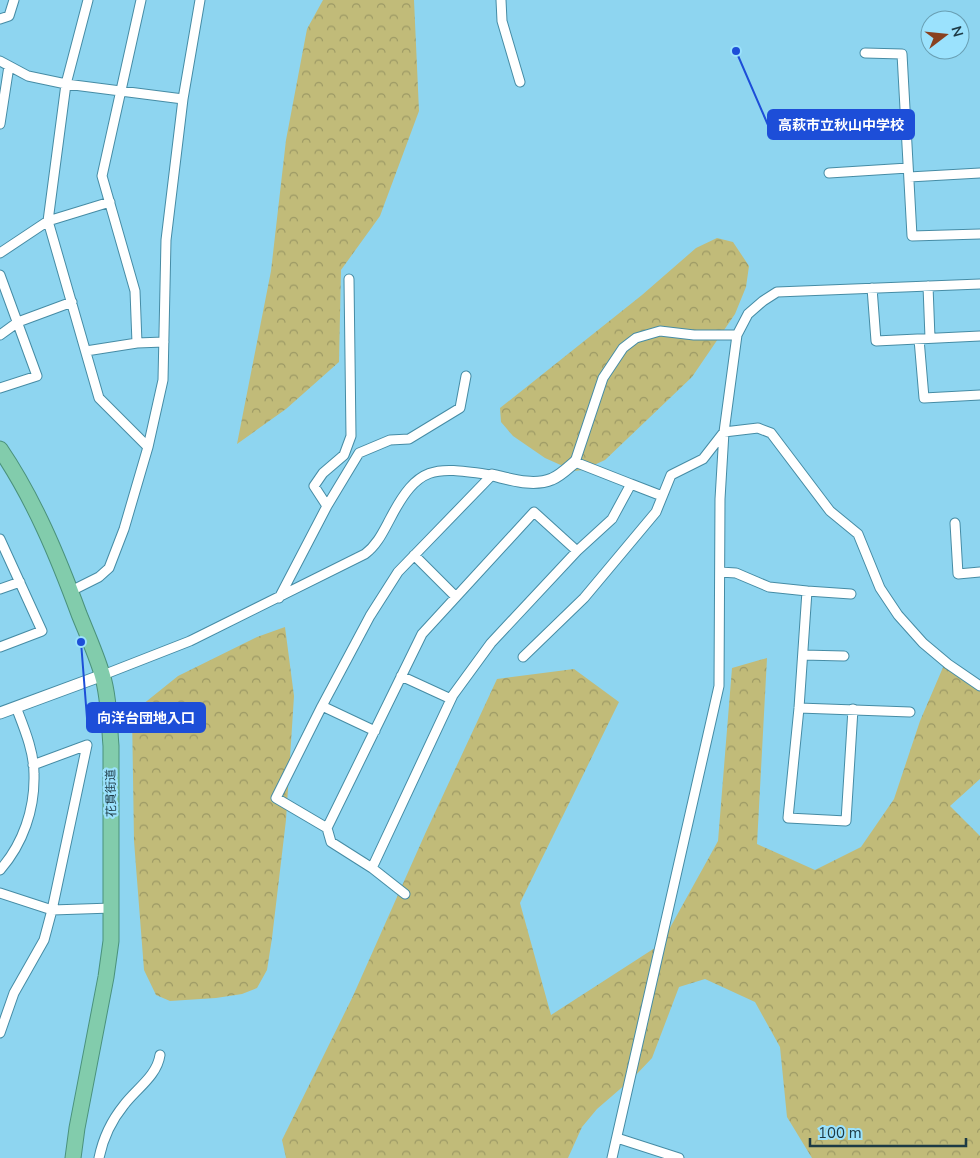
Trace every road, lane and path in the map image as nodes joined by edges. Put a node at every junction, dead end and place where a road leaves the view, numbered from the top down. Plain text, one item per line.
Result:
1 (14, 0) edge
2 (88, 0) edge
3 (141, 0) edge
4 (200, 0) edge
5 (501, 0) edge
6 (0, 19) edge
7 (865, 52) dead end
8 (0, 60) edge
9 (9, 66) junction
10 (520, 82) dead end
11 (66, 84) junction
12 (121, 91) junction
13 (183, 99) junction
14 (0, 124) edge
15 (829, 172) dead end
16 (909, 172) junction
17 (980, 174) edge
18 (110, 202) junction
19 (48, 220) junction
20 (980, 234) edge
21 (0, 253) edge
22 (0, 275) edge
23 (349, 279) dead end
24 (980, 284) edge
25 (928, 286) junction
26 (872, 288) junction
27 (72, 302) junction
28 (18, 322) junction
29 (0, 335) edge
30 (737, 335) junction
31 (980, 336) edge
32 (930, 338) junction
33 (919, 339) junction
34 (164, 342) junction
35 (137, 343) junction
36 (86, 350) junction
37 (466, 376) dead end
38 (0, 388) edge
39 (980, 395) edge
40 (724, 432) junction
41 (148, 447) junction
42 (0, 449) edge
43 (574, 462) junction
44 (492, 475) junction
45 (631, 484) junction
46 (662, 496) junction
47 (327, 506) junction
48 (955, 523) dead end
49 (0, 540) edge
50 (577, 551) junction
51 (414, 555) junction
52 (720, 572) junction
53 (980, 572) edge
54 (20, 582) junction
55 (0, 590) edge
56 (71, 591) junction
57 (807, 591) junction
58 (851, 594) dead end
59 (456, 597) junction
60 (279, 598) junction
61 (0, 647) edge
62 (802, 655) junction
63 (844, 656) dead end
64 (524, 657) dead end
65 (103, 675) junction
66 (401, 676) junction
67 (980, 686) edge
68 (452, 699) junction
69 (322, 706) junction
70 (16, 707) junction
71 (799, 708) junction
72 (854, 709) junction
73 (910, 712) dead end
74 (0, 713) edge
75 (375, 731) junction
76 (33, 765) junction
77 (327, 828) junction
78 (372, 868) junction
79 (0, 870) edge
80 (0, 893) edge
81 (405, 894) dead end
82 (112, 908) junction
83 (52, 910) junction
84 (0, 1033) edge
85 (160, 1055) dead end
86 (617, 1138) junction
87 (74, 1158) edge
88 (99, 1158) edge
89 (612, 1158) edge
90 (680, 1158) edge

1 - 6 street
2 - 11 street
3 - 12 street
4 - 13 street
5 - 10 street
7 - 16 street
8 - 9 street
9 - 11 street
9 - 14 street
11 - 12 street
11 - 19 street
12 - 13 street
12 - 18 street
13 - 34 street
15 - 16 street
16 - 17 street
16 - 20 street
18 - 19 street
18 - 35 street
19 - 21 street
19 - 27 street
22 - 28 street
23 - 47 street
24 - 25 street
25 - 26 street
25 - 32 street
26 - 30 street
26 - 33 street
27 - 28 street
27 - 36 street
28 - 29 street
28 - 38 street
30 - 40 street
30 - 43 street
31 - 32 street
32 - 33 street
33 - 39 street
34 - 35 street
34 - 41 street
35 - 36 street
36 - 41 street
37 - 47 street
40 - 46 street
40 - 52 street
40 - 67 street
41 - 56 street
42 - 56 highway, 花貫街道
43 - 44 street
43 - 45 street
44 - 51 street
44 - 60 street
45 - 46 street
45 - 50 street
46 - 64 street
47 - 60 street
48 - 53 street
49 - 54 street
50 - 59 street
50 - 68 street
51 - 59 street
51 - 69 street
52 - 57 street
52 - 86 street
54 - 55 street
54 - 61 street
56 - 65 highway, 花貫街道
57 - 58 street
57 - 62 street
59 - 66 street
60 - 65 street
62 - 63 street
62 - 71 street
65 - 70 street
65 - 82 highway, 花貫街道
66 - 68 street
66 - 75 street
68 - 78 street
69 - 75 street
69 - 77 street
70 - 74 street
70 - 76 street
71 - 72 street
71 - 72 street
72 - 73 street
75 - 77 street
76 - 79 street
76 - 83 street
77 - 78 street
78 - 81 street
80 - 83 street
82 - 83 street
82 - 87 highway, 花貫街道
83 - 84 street
85 - 88 street
86 - 89 street
86 - 90 street

